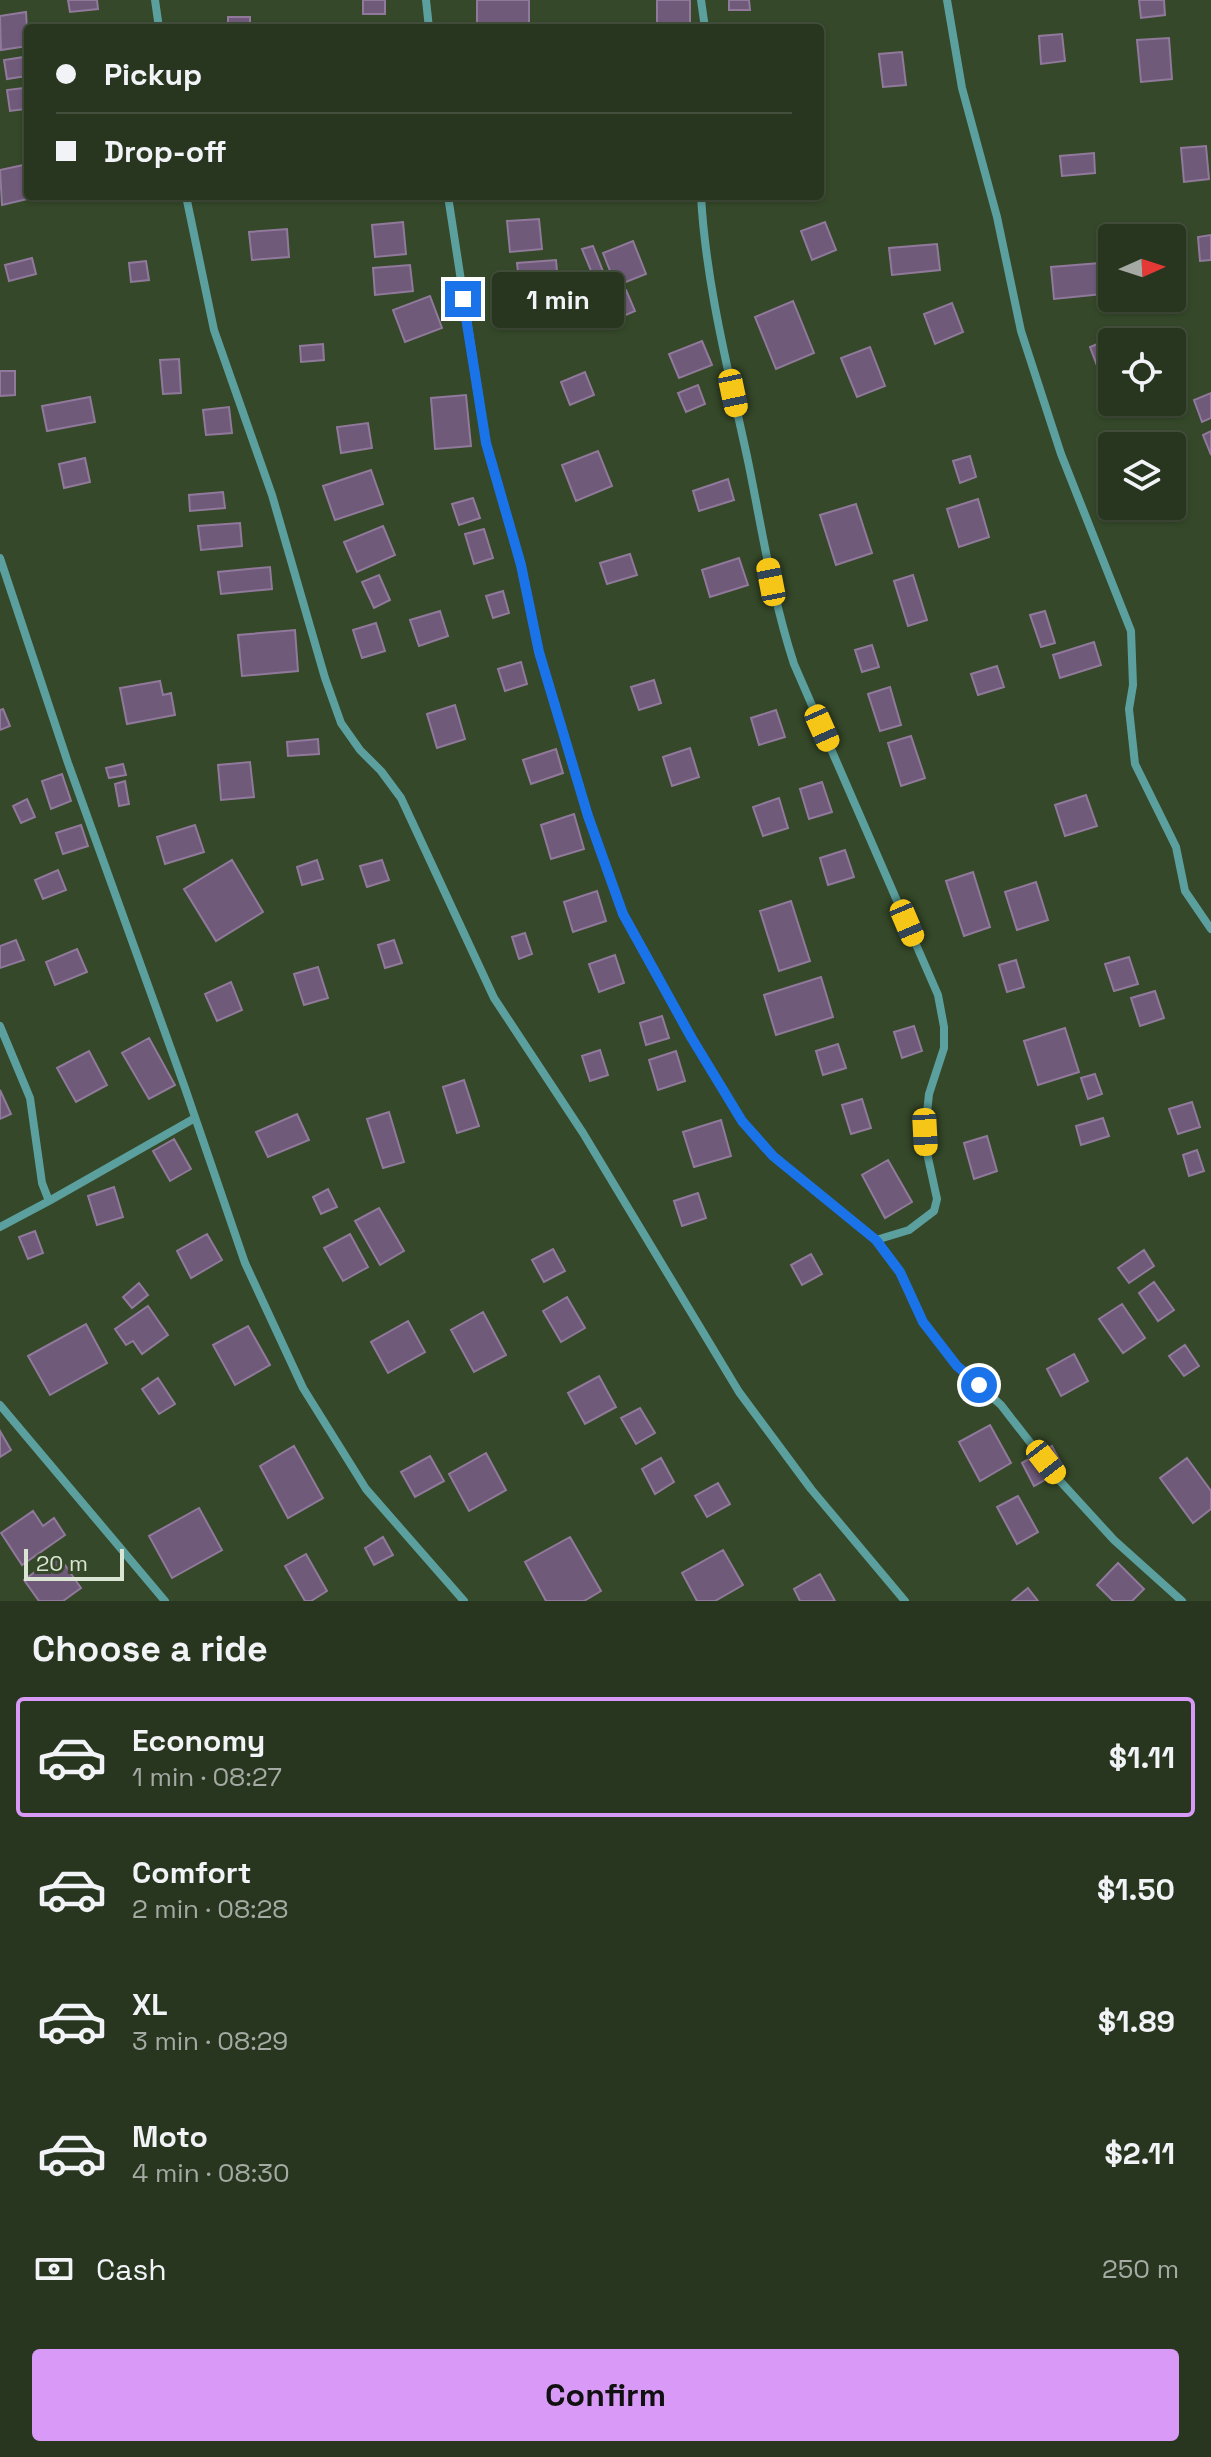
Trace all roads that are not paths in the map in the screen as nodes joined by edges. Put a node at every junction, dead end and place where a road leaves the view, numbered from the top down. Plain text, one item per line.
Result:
1 (155, 0) edge
2 (426, 0) edge
3 (701, 0) edge
4 (947, 0) edge
5 (158, 24) edge
6 (429, 24) edge
7 (704, 24) edge
8 (187, 200) edge
9 (449, 200) edge
10 (701, 200) edge
11 (0, 558) edge
12 (1211, 929) edge
13 (0, 1026) edge
14 (195, 1118) junction
15 (49, 1201) junction
16 (0, 1227) edge
17 (876, 1240) junction
18 (0, 1405) edge
19 (165, 1601) edge
20 (464, 1601) edge
21 (905, 1601) edge
22 (1182, 1601) edge

1 - 5 street
2 - 6 street
3 - 7 street
4 - 12 street
8 - 21 street
9 - 17 street
10 - 17 street
11 - 14 street
13 - 15 street
14 - 15 street
14 - 20 street
15 - 16 street
17 - 22 street
18 - 19 street

